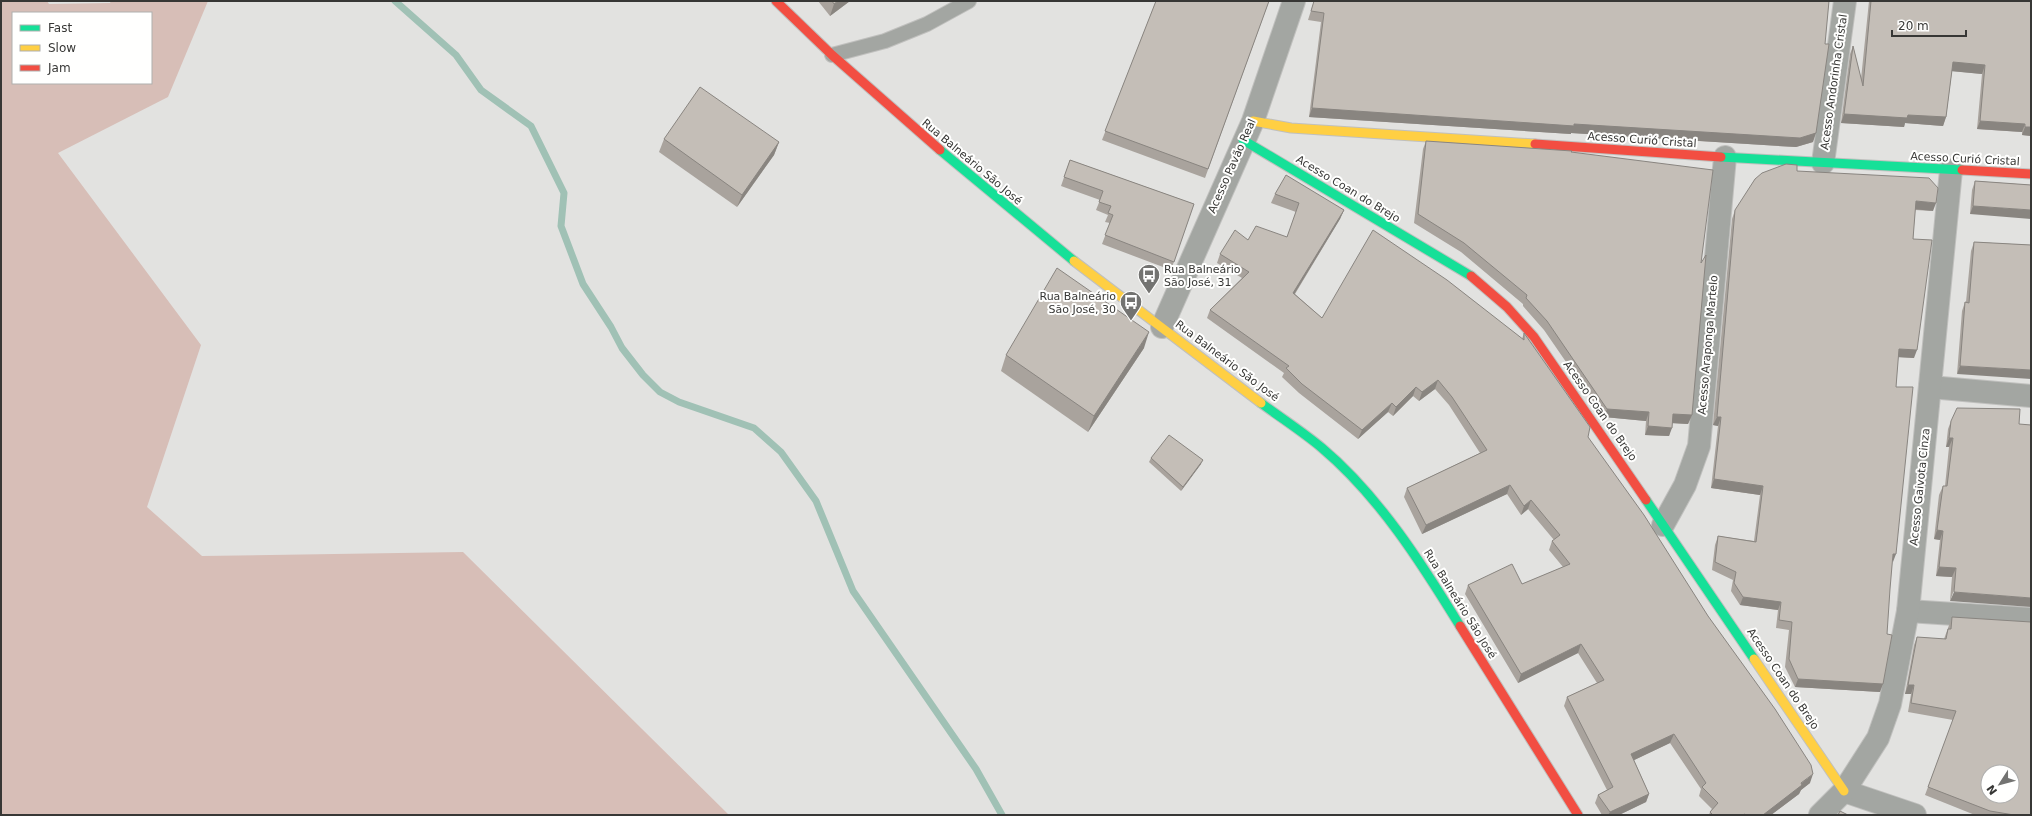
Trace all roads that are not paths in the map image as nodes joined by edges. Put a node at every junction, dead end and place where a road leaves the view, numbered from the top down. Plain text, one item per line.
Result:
1 (776, 1) edge
2 (969, 1) edge
3 (1294, 1) edge
4 (1845, 1) edge
5 (832, 55) junction
6 (1253, 121) junction
7 (1243, 140) junction
8 (1725, 158) junction
9 (1823, 163) junction
10 (1951, 170) junction
11 (2031, 174) edge
12 (1162, 327) junction
13 (1930, 387) junction
14 (2031, 396) edge
15 (1663, 525) junction
16 (1908, 612) junction
17 (2031, 619) edge
18 (1844, 791) junction
19 (1578, 815) edge
20 (1820, 815) edge
21 (1915, 815) edge

1 - 5 street, Rua Balneário São José
2 - 5 lane
3 - 6 street, Acesso Pavão Real
4 - 9 street, Acesso Andorinha Cristal
5 - 12 street, Rua Balneário São José
6 - 7 street, Acesso Pavão Real
6 - 8 street, Acesso Curió Cristal
7 - 12 street, Acesso Pavão Real
7 - 15 street, Acesso Coan do Brejo
8 - 9 street, Acesso Curió Cristal
8 - 15 street, Acesso Araponga Martelo
9 - 10 street, Acesso Curió Cristal
10 - 11 street, Acesso Curió Cristal
10 - 13 street, Acesso Gaivota Cinza
12 - 19 street, Rua Balneário São José
13 - 14 street
13 - 16 street, Acesso Gaivota Cinza
15 - 18 street, Acesso Coan do Brejo
16 - 17 street
16 - 18 street, Acesso Gaivota Cinza
18 - 20 street, Acesso Gaivota Cinza
18 - 21 street

